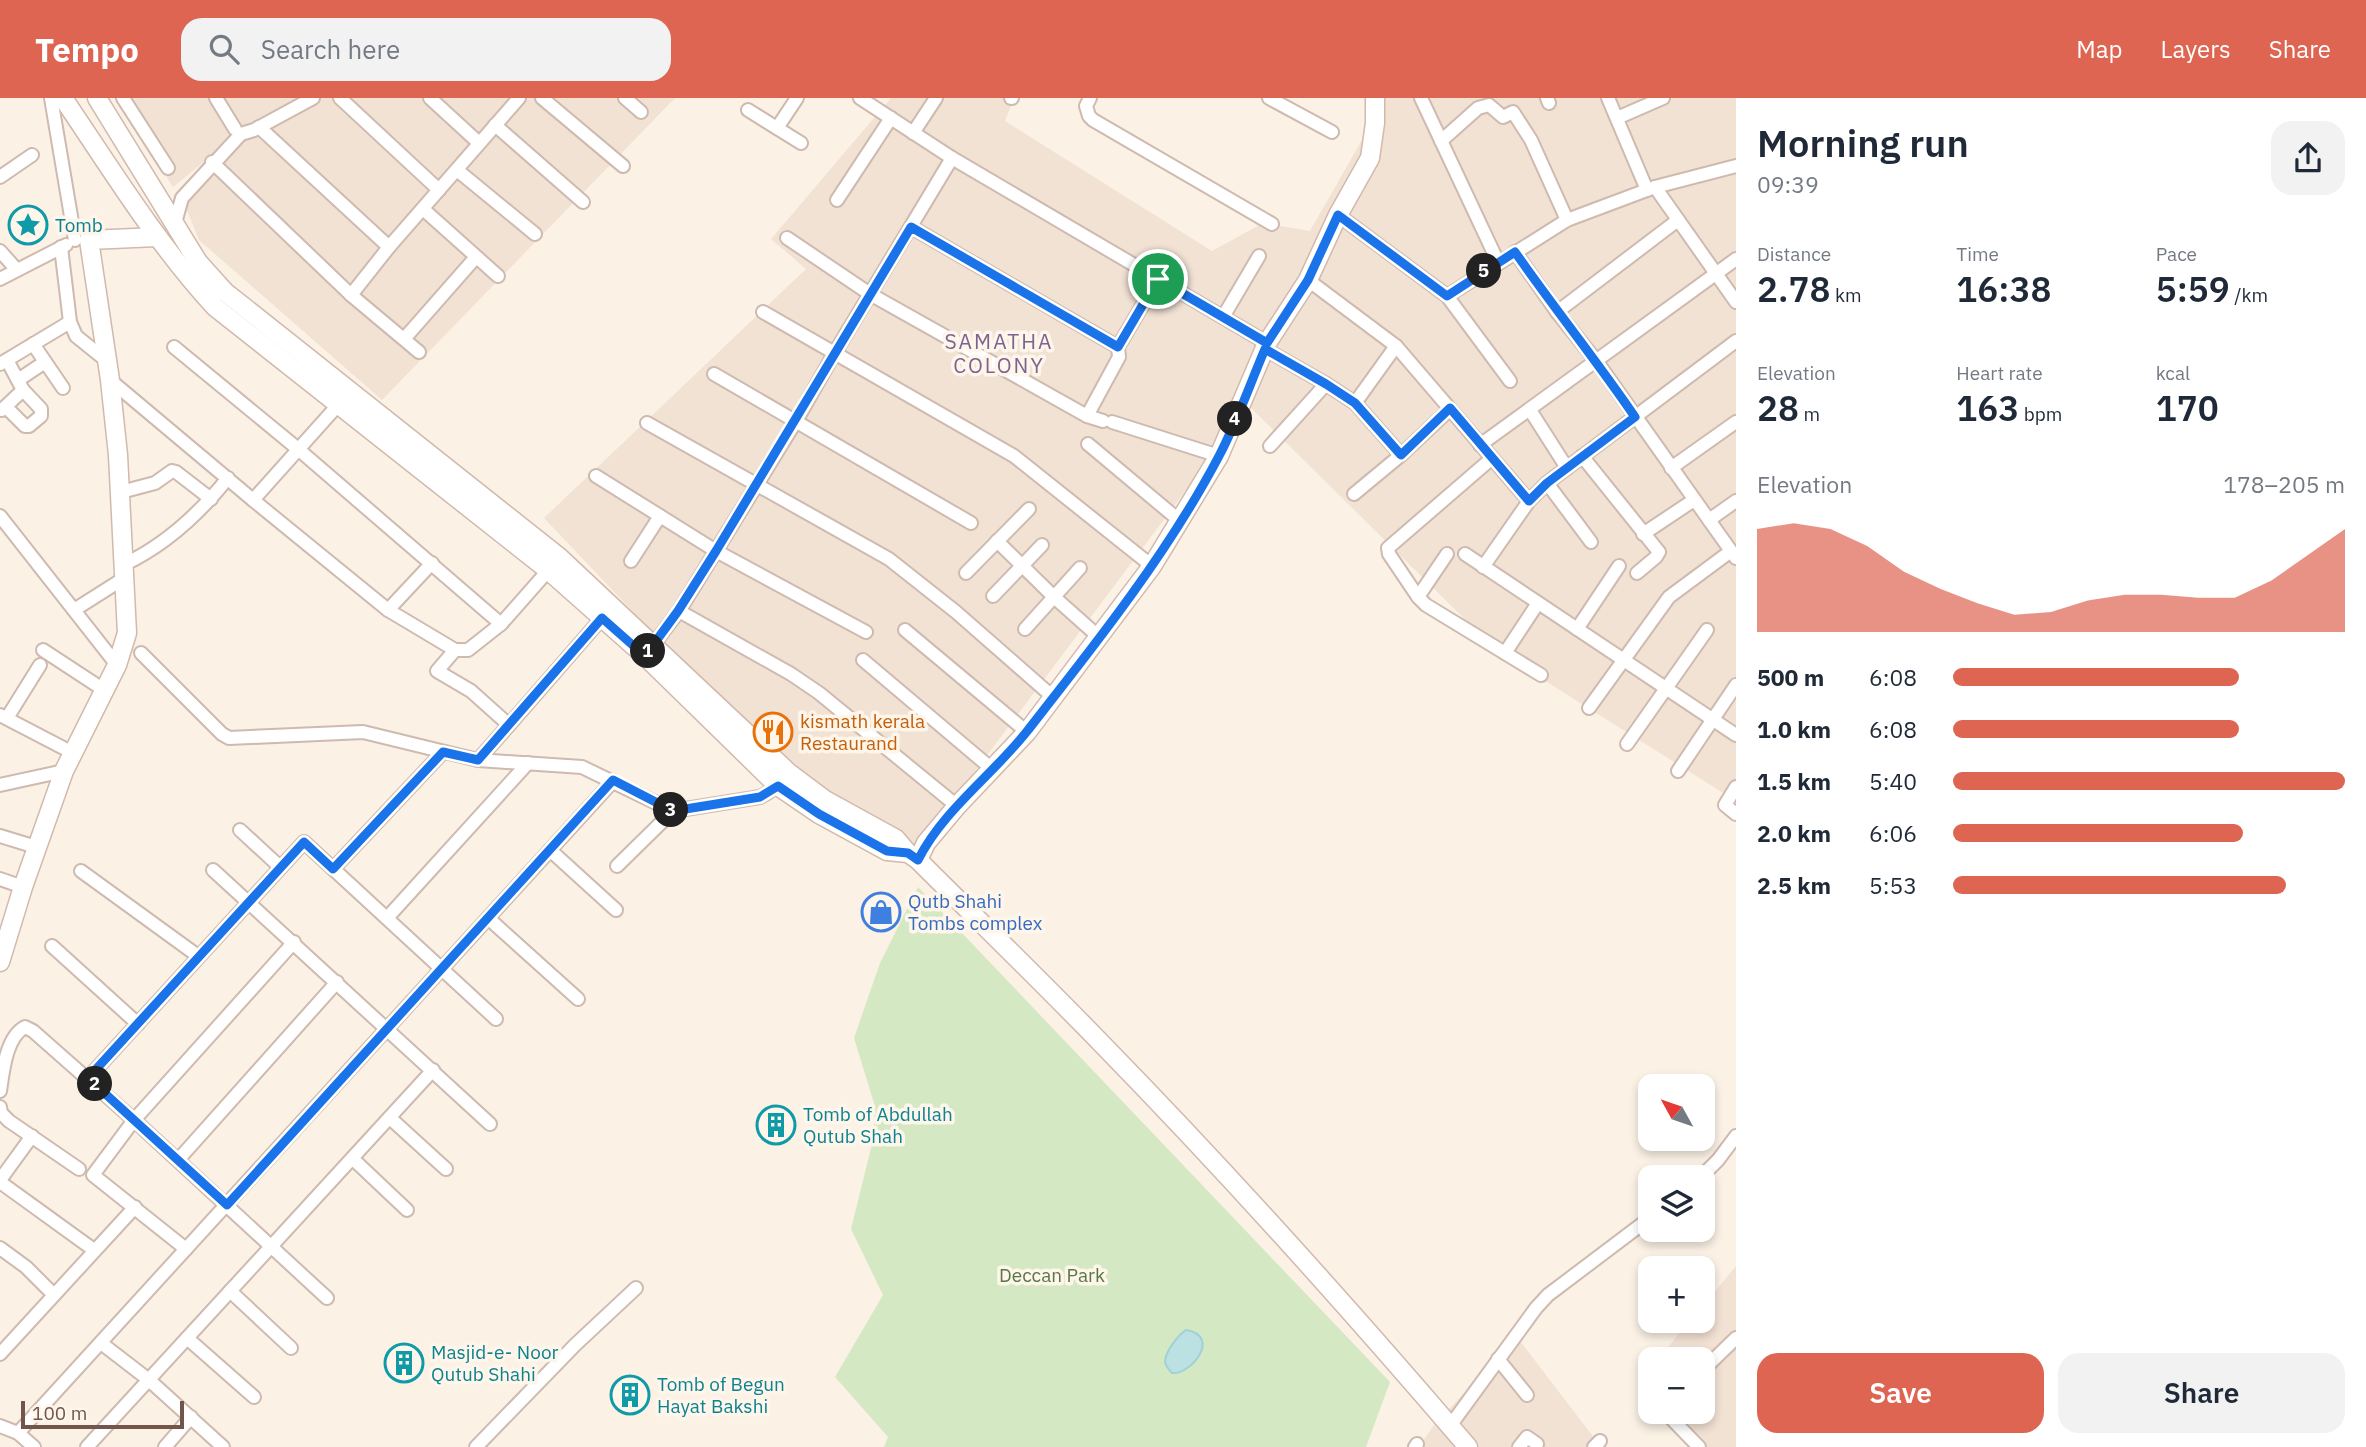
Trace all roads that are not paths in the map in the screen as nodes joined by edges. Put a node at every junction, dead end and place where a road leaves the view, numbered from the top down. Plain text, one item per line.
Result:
1 (51, 98) edge
2 (63, 98) edge
3 (97, 98) edge
4 (123, 98) edge
5 (216, 98) edge
6 (313, 98) edge
7 (340, 98) edge
8 (430, 98) edge
9 (519, 98) edge
10 (542, 98) edge
11 (625, 98) edge
12 (797, 98) edge
13 (936, 98) edge
14 (1090, 98) edge
15 (1269, 98) edge
16 (1375, 98) edge
17 (1421, 98) edge
18 (1608, 98) edge
19 (1663, 98) edge
20 (863, 99) edge
21 (748, 110) dead end
22 (641, 112) dead end
23 (891, 118) junction
24 (1618, 118) junction
25 (495, 125) junction
26 (259, 127) junction
27 (777, 128) junction
28 (235, 129) dead end
29 (1332, 132) dead end
30 (913, 133) junction
31 (1441, 141) junction
32 (480, 143) junction
33 (801, 143) dead end
34 (32, 155) dead end
35 (952, 158) junction
36 (212, 162) junction
37 (623, 166) dead end
38 (1736, 166) edge
39 (169, 168) dead end
40 (457, 170) junction
41 (0, 177) edge
42 (1651, 188) junction
43 (439, 190) junction
44 (837, 200) dead end
45 (583, 202) dead end
46 (423, 209) junction
47 (1338, 215) junction
48 (1567, 220) junction
49 (1678, 220) junction
50 (175, 223) junction
51 (1272, 224) dead end
52 (911, 227) junction
53 (535, 234) dead end
54 (157, 237) junction
55 (787, 238) dead end
56 (82, 240) junction
57 (61, 247) junction
58 (389, 247) junction
59 (0, 251) edge
60 (1515, 252) junction
61 (1259, 256) dead end
62 (475, 257) junction
63 (1736, 259) edge
64 (1498, 262) junction
65 (17, 270) junction
66 (1716, 273) junction
67 (498, 276) dead end
68 (0, 279) edge
69 (1158, 279) junction
70 (1308, 280) junction
71 (870, 294) junction
72 (351, 295) junction
73 (1447, 296) junction
74 (1736, 302) edge
75 (762, 312) dead end
76 (1557, 312) junction
77 (1223, 317) junction
78 (70, 322) junction
79 (404, 339) junction
80 (1736, 341) edge
81 (33, 344) junction
82 (1266, 346) junction
83 (1396, 346) junction
84 (174, 347) dead end
85 (1118, 347) junction
86 (419, 352) dead end
87 (834, 354) junction
88 (107, 361) junction
89 (4, 362) edge
90 (45, 362) junction
91 (1597, 362) junction
92 (714, 374) dead end
93 (110, 380) junction
94 (1510, 380) dead end
95 (1326, 384) junction
96 (20, 385) junction
97 (63, 388) dead end
98 (1355, 403) junction
99 (338, 405) junction
100 (1450, 408) junction
101 (3, 409) edge
102 (1530, 410) junction
103 (1087, 415) junction
104 (1635, 417) junction
105 (796, 421) junction
106 (1736, 422) edge
107 (647, 423) dead end
108 (1088, 444) dead end
109 (1480, 445) junction
110 (1270, 446) dead end
111 (298, 449) junction
112 (1401, 455) junction
113 (1219, 456) junction
114 (1582, 456) junction
115 (1491, 459) junction
116 (1567, 468) junction
117 (1671, 468) junction
118 (596, 476) dead end
119 (228, 478) junction
120 (1547, 483) junction
121 (757, 484) junction
122 (121, 492) junction
123 (1354, 494) dead end
124 (211, 499) junction
125 (253, 500) junction
126 (1694, 500) junction
127 (1529, 501) junction
128 (1736, 501) edge
129 (1029, 509) dead end
130 (0, 516) edge
131 (660, 516) junction
132 (1180, 520) junction
133 (1709, 520) junction
134 (971, 523) dead end
135 (1643, 534) junction
136 (997, 541) junction
137 (1591, 542) dead end
138 (1042, 545) dead end
139 (716, 551) junction
140 (1447, 554) dead end
141 (1465, 554) dead end
142 (1734, 555) edge
143 (631, 561) dead end
144 (554, 563) junction
145 (432, 564) junction
146 (1023, 566) junction
147 (1152, 566) junction
148 (1619, 566) dead end
149 (1483, 567) junction
150 (1080, 568) dead end
151 (126, 570) junction
152 (966, 573) dead end
153 (1637, 573) dead end
154 (993, 596) dead end
155 (1054, 597) junction
156 (1418, 597) junction
157 (1538, 603) junction
158 (74, 610) junction
159 (388, 610) junction
160 (678, 611) junction
161 (602, 618) junction
162 (501, 624) junction
163 (1025, 629) dead end
164 (1577, 629) junction
165 (905, 630) dead end
166 (1707, 630) dead end
167 (866, 632) dead end
168 (1099, 637) junction
169 (43, 650) dead end
170 (455, 650) junction
171 (649, 650) junction
172 (141, 653) dead end
173 (1505, 653) junction
174 (863, 660) dead end
175 (1623, 660) junction
176 (40, 665) dead end
177 (117, 665) junction
178 (1541, 675) dead end
179 (1736, 685) edge
180 (1667, 689) junction
181 (104, 690) junction
182 (1053, 697) junction
183 (1589, 708) dead end
184 (4, 716) edge
185 (1712, 719) junction
186 (509, 725) junction
187 (1027, 732) junction
188 (1736, 735) edge
189 (1628, 744) dead end
190 (443, 752) junction
191 (73, 753) junction
192 (478, 760) junction
193 (528, 762) junction
194 (992, 769) junction
195 (64, 771) junction
196 (1678, 771) dead end
197 (784, 779) junction
198 (613, 780) junction
199 (0, 785) edge
200 (1736, 787) edge
201 (957, 806) junction
202 (673, 811) junction
203 (1736, 814) edge
204 (240, 830) dead end
205 (0, 836) edge
206 (36, 847) junction
207 (550, 849) junction
208 (913, 857) junction
209 (617, 866) dead end
210 (280, 867) junction
211 (333, 869) junction
212 (213, 870) dead end
213 (81, 871) dead end
214 (0, 879) edge
215 (23, 887) junction
216 (249, 901) junction
217 (616, 909) dead end
218 (387, 918) junction
219 (488, 918) junction
220 (6, 923) edge
221 (295, 943) junction
222 (52, 946) dead end
223 (198, 956) junction
224 (0, 962) edge
225 (442, 969) junction
226 (337, 982) junction
227 (578, 999) dead end
228 (496, 1019) dead end
229 (138, 1024) junction
230 (387, 1028) junction
231 (433, 1070) junction
232 (88, 1078) junction
233 (0, 1089) edge
234 (0, 1107) edge
235 (390, 1118) junction
236 (134, 1120) junction
237 (490, 1124) dead end
238 (32, 1136) junction
239 (1736, 1136) edge
240 (353, 1159) junction
241 (178, 1160) junction
242 (1713, 1165) edge
243 (79, 1169) dead end
244 (446, 1169) dead end
245 (0, 1181) edge
246 (227, 1205) junction
247 (135, 1207) junction
248 (407, 1210) dead end
249 (1638, 1227) edge
250 (271, 1247) junction
251 (0, 1248) edge
252 (186, 1249) junction
253 (94, 1250) junction
254 (636, 1288) dead end
255 (230, 1291) junction
256 (53, 1294) junction
257 (327, 1298) dead end
258 (187, 1338) junction
259 (1736, 1338) edge
260 (101, 1343) junction
261 (291, 1348) dead end
262 (0, 1354) edge
263 (1715, 1358) edge
264 (1498, 1359) junction
265 (149, 1380) junction
266 (1527, 1395) dead end
267 (254, 1397) dead end
268 (191, 1417) junction
269 (1677, 1424) edge
270 (0, 1426) edge
271 (1450, 1426) junction
272 (18, 1433) junction
273 (1537, 1444) dead end
274 (1464, 1445) edge
275 (34, 1447) edge
276 (87, 1447) edge
277 (165, 1447) edge
278 (223, 1447) edge
279 (476, 1447) edge
280 (1519, 1447) edge
281 (1699, 1447) edge

1 - 56 street
2 - 54 street
3 - 50 street
4 - 39 street
5 - 28 street
6 - 26 street
7 - 43 street
8 - 32 street
9 - 25 street
10 - 37 street
11 - 22 street
12 - 27 street
13 - 30 street
14 - 51 street
15 - 29 street
16 - 47 street
17 - 31 street
18 - 24 street
19 - 24 street
20 - 23 street
21 - 27 street
23 - 30 street
23 - 44 street
24 - 42 street
25 - 32 street
25 - 45 street
26 - 36 street
26 - 58 street
27 - 33 street
30 - 35 street
31 - 48 street
31 - 64 street
32 - 40 street
34 - 41 street
35 - 52 street
35 - 69 street
36 - 50 street
36 - 72 street
38 - 42 street
40 - 43 street
40 - 53 street
42 - 48 street
42 - 49 street
43 - 46 street
46 - 58 street
46 - 62 street
47 - 70 street
47 - 73 street
48 - 60 street
49 - 66 street
49 - 76 street
50 - 54 street
50 - 144 street
52 - 71 street
52 - 85 street
54 - 56 street
54 - 99 street
55 - 71 street
56 - 57 street
56 - 88 street
57 - 65 street
57 - 78 street
58 - 72 street
59 - 65 street
60 - 64 street
60 - 76 street
61 - 77 street
62 - 67 street
62 - 79 street
63 - 66 street
64 - 73 street
65 - 68 street
66 - 74 street
66 - 91 street
69 - 77 street
69 - 85 street
70 - 82 street
70 - 83 street
71 - 87 street
71 - 103 street
72 - 79 street
73 - 94 street
75 - 87 street
76 - 91 street
77 - 82 street
78 - 81 street
78 - 88 street
79 - 86 street
80 - 104 street
81 - 89 street
81 - 90 street
82 - 95 street
82 - 113 street
83 - 98 street
83 - 100 street
84 - 111 street
85 - 103 street
87 - 105 street
87 - 147 street
88 - 93 street
89 - 96 street
90 - 96 street
90 - 97 street
91 - 102 street
91 - 104 street
92 - 105 street
93 - 119 street
93 - 122 street
95 - 98 street
95 - 110 street
96 - 101 street
96 - 101 street
98 - 112 street
99 - 111 street
99 - 144 street
100 - 109 street
100 - 112 street
102 - 109 street
102 - 116 street
103 - 113 street
104 - 114 street
104 - 117 street
105 - 121 street
105 - 134 street
106 - 117 street
107 - 121 street
108 - 132 street
109 - 115 street
111 - 125 street
111 - 145 street
112 - 123 street
113 - 132 street
114 - 116 street
114 - 135 street
115 - 127 street
115 - 156 street
116 - 120 street
117 - 126 street
118 - 131 street
119 - 124 street
119 - 125 street
120 - 127 street
120 - 137 street
121 - 139 street
121 - 182 street
122 - 124 street
122 - 151 street
124 - 151 street
125 - 159 street
126 - 133 street
126 - 135 street
127 - 149 street
128 - 133 street
129 - 136 street
130 - 158 street
131 - 139 street
131 - 143 street
132 - 147 street
133 - 142 street
135 - 153 street
136 - 146 street
136 - 152 street
138 - 146 street
139 - 160 street
139 - 167 street
140 - 156 street
141 - 149 street
142 - 175 street
144 - 161 street
144 - 162 street
144 - 171 street
145 - 159 street
145 - 162 street
146 - 154 street
146 - 155 street
147 - 168 street
148 - 164 street
149 - 157 street
150 - 155 street
151 - 158 street
151 - 177 street
155 - 163 street
155 - 168 street
156 - 173 street
157 - 164 street
157 - 173 street
158 - 177 street
159 - 170 street
160 - 171 street
160 - 201 street
161 - 171 street
161 - 186 street
162 - 170 street
164 - 175 street
165 - 187 street
166 - 180 street
168 - 182 street
169 - 181 street
170 - 186 street
171 - 197 street
172 - 190 street
173 - 178 street
174 - 194 street
175 - 180 street
175 - 183 street
176 - 184 street
177 - 181 street
179 - 185 street
180 - 185 street
180 - 189 street
181 - 191 street
182 - 187 street
184 - 191 street
185 - 188 street
185 - 196 street
186 - 192 street
187 - 194 street
190 - 192 street
190 - 211 street
191 - 195 street
192 - 193 street
193 - 198 street
193 - 218 street
194 - 201 street
195 - 199 street
195 - 206 street
197 - 202 street
197 - 208 street
198 - 202 street
198 - 207 street
200 - 203 street
201 - 208 street
202 - 209 street
204 - 210 street
205 - 206 street
206 - 215 street
207 - 217 street
207 - 219 street
208 - 271 street
210 - 211 street
210 - 216 street
211 - 218 street
212 - 216 street
213 - 223 street
214 - 215 street
215 - 220 street
216 - 221 street
216 - 223 street
218 - 225 street
219 - 225 street
219 - 227 street
220 - 224 street
221 - 226 street
221 - 236 street
222 - 229 street
223 - 229 street
225 - 228 street
225 - 230 street
226 - 230 street
226 - 241 street
229 - 232 street
230 - 231 street
230 - 246 street
231 - 235 street
231 - 237 street
232 - 233 street
232 - 236 street
234 - 238 street
235 - 240 street
235 - 244 street
236 - 241 street
236 - 247 street
238 - 243 street
238 - 245 street
239 - 242 street
240 - 248 street
240 - 250 street
241 - 246 street
245 - 253 street
246 - 250 street
246 - 252 street
247 - 252 street
247 - 253 street
249 - 264 street
250 - 255 street
250 - 257 street
251 - 256 street
252 - 260 street
253 - 256 street
254 - 279 street
255 - 258 street
255 - 261 street
256 - 262 street
258 - 265 street
258 - 267 street
259 - 263 street
260 - 265 street
260 - 272 street
264 - 266 street
264 - 271 street
265 - 268 street
265 - 276 street
268 - 277 street
268 - 278 street
269 - 281 street
270 - 272 street
271 - 274 street
272 - 275 street
273 - 280 street

